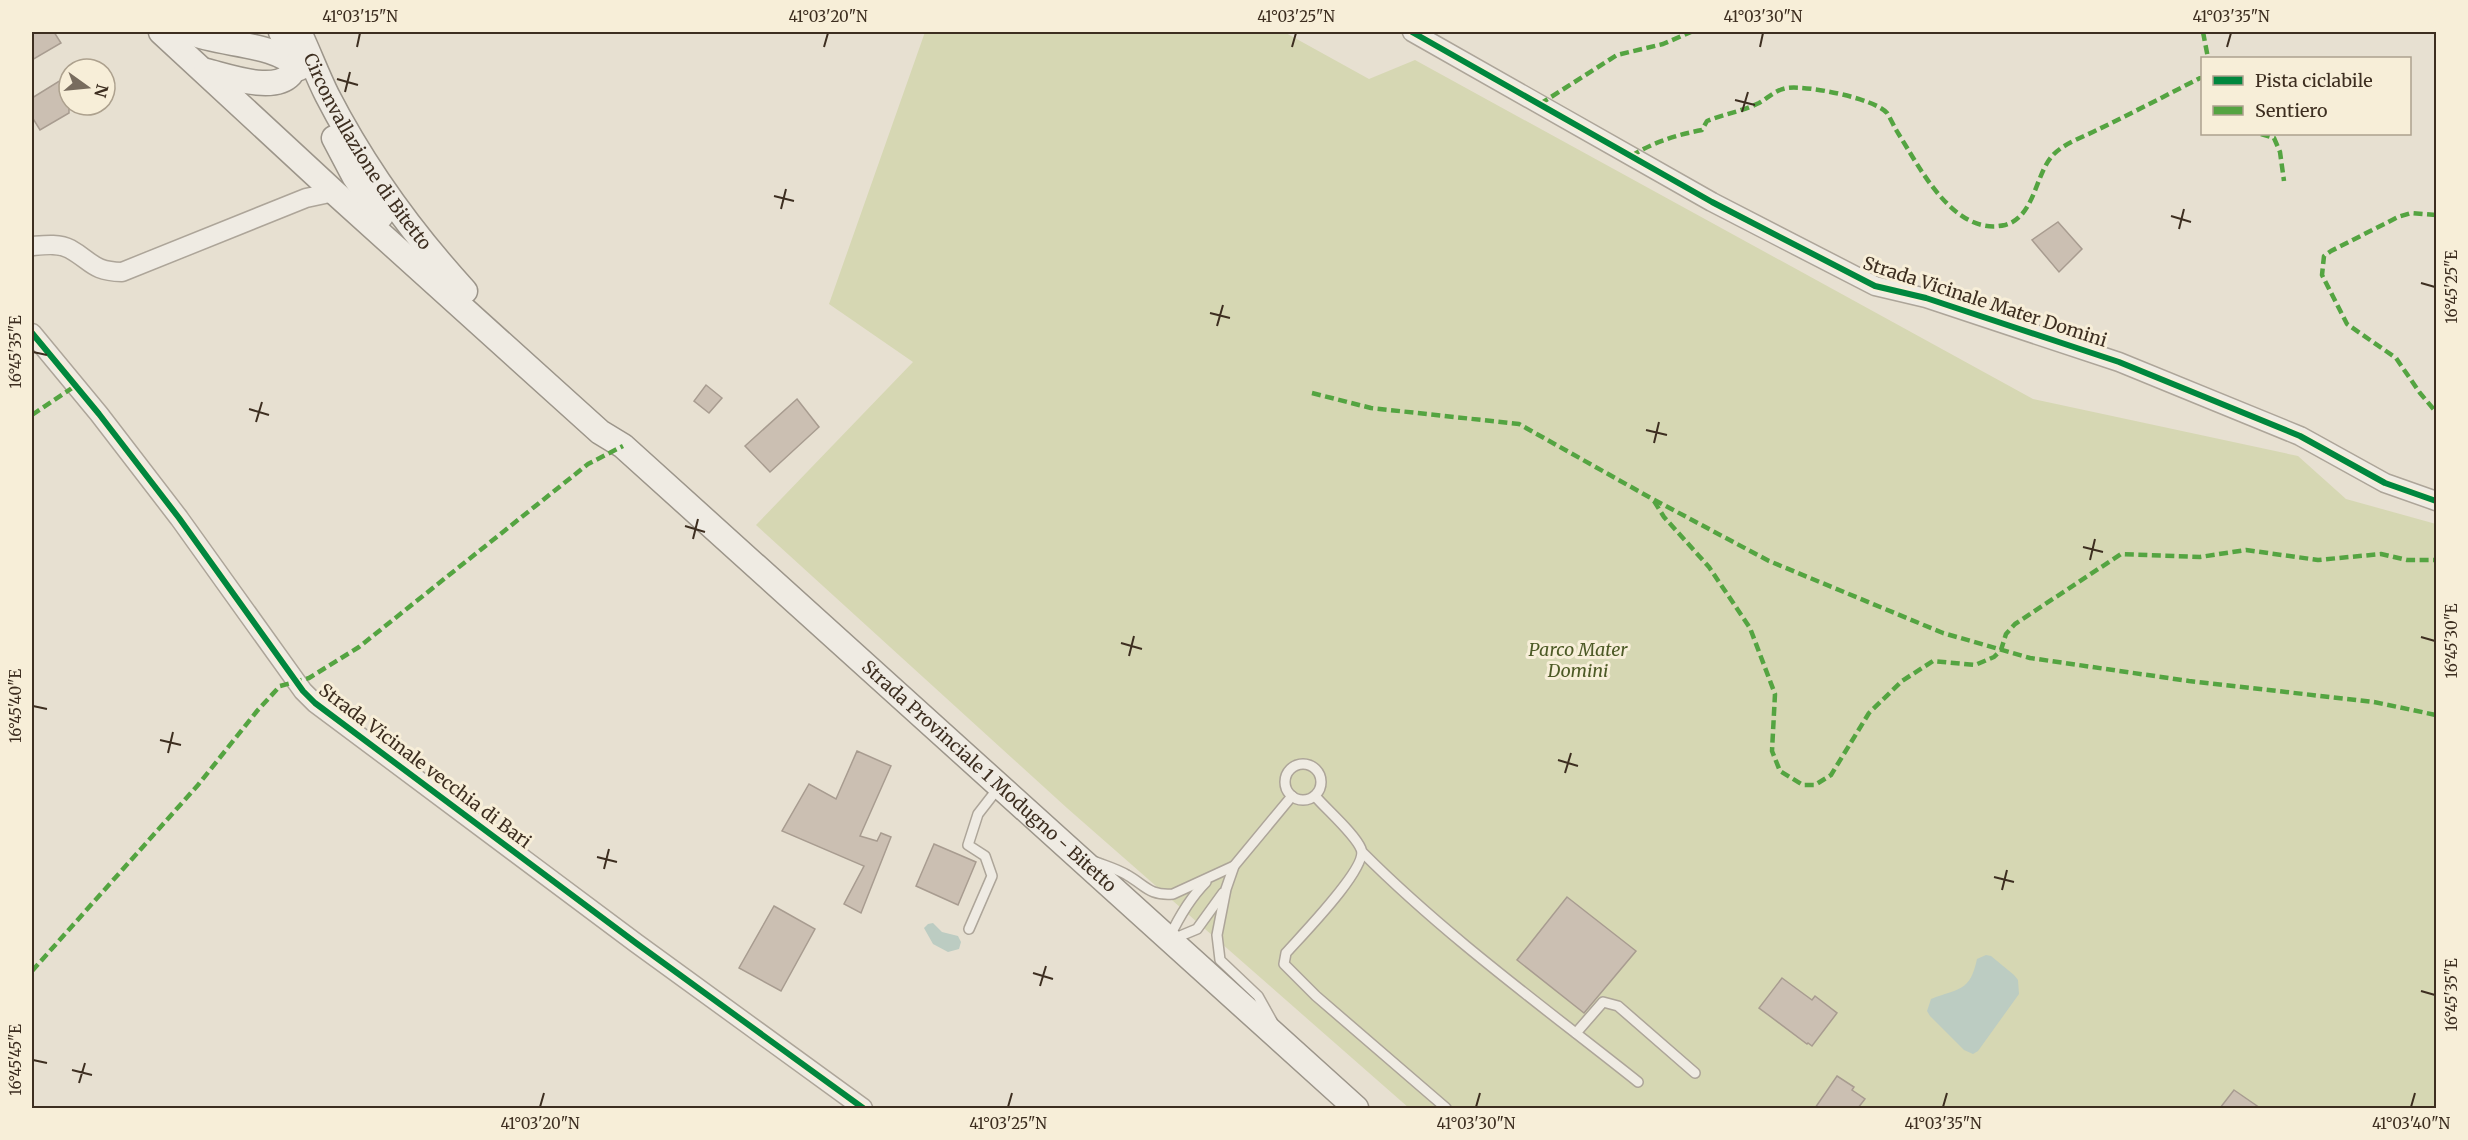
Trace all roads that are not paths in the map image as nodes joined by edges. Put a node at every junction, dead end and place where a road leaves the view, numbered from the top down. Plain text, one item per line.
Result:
1 (161, 32) edge
2 (189, 32) edge
3 (281, 32) edge
4 (1412, 32) edge
5 (301, 48) edge
6 (203, 71) junction
7 (334, 192) junction
8 (32, 246) edge
9 (437, 273) junction
10 (32, 333) edge
11 (2436, 501) edge
12 (999, 787) junction
13 (1292, 796) junction
14 (1315, 796) junction
15 (1068, 849) junction
16 (1363, 853) junction
17 (1234, 866) junction
18 (1210, 878) junction
19 (1226, 889) junction
20 (969, 929) dead end
21 (1168, 941) junction
22 (1576, 1033) junction
23 (1287, 1046) junction
24 (1695, 1073) dead end
25 (1638, 1082) dead end
26 (863, 1108) edge
27 (1356, 1108) edge
28 (1446, 1108) edge

1 - 6 main road
2 - 5 main road
3 - 5 main road, Circonvallazione di Bitetto
4 - 11 street, Strada Vicinale Mater Domini
5 - 6 main road
5 - 9 main road, Circonvallazione di Bitetto
5 - 9 main road, Circonvallazione di Bitetto
6 - 7 main road
7 - 8 street
7 - 9 main road
9 - 12 main road, Strada Provinciale 1 Modugno - Bitetto
10 - 26 street, Strada Vicinale vecchia di Bari
12 - 15 main road, Strada Provinciale 1 Modugno - Bitetto
12 - 20 lane
13 - 14 lane
13 - 14 lane
13 - 17 lane
14 - 16 lane
15 - 18 lane
15 - 21 main road, Strada Provinciale 1 Modugno - Bitetto
16 - 22 lane
16 - 28 lane
17 - 18 lane
17 - 19 lane
18 - 21 lane
19 - 21 lane
19 - 23 lane
21 - 23 main road, Strada Provinciale 1 Modugno - Bitetto
22 - 24 lane
22 - 25 lane
23 - 27 main road, Strada Provinciale 1 Modugno - Bitetto

